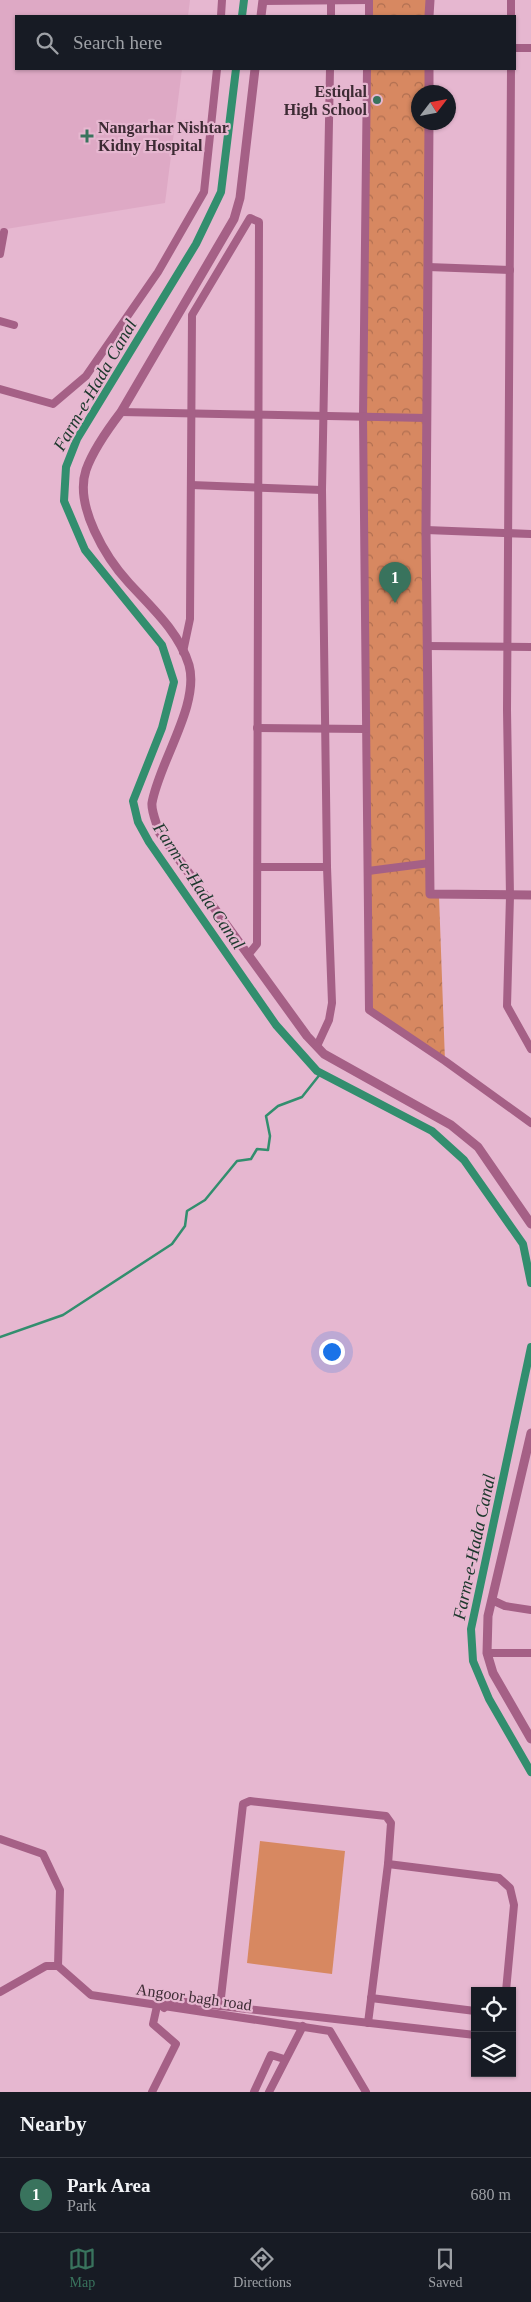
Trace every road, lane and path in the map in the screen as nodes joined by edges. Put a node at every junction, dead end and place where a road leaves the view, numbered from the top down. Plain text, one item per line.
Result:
1 (222, 0) edge
2 (369, 0) edge
3 (430, 0) edge
4 (511, 0) edge
5 (263, 1) edge
6 (331, 1) edge
7 (221, 15) edge
8 (261, 15) edge
9 (331, 15) edge
10 (369, 15) edge
11 (429, 15) edge
12 (511, 15) edge
13 (516, 48) edge
14 (531, 48) edge
15 (217, 70) edge
16 (255, 70) edge
17 (330, 70) edge
18 (367, 70) edge
19 (429, 70) edge
20 (511, 70) edge
21 (429, 85) edge
22 (429, 130) edge
23 (4, 232) dead end
24 (0, 254) edge
25 (428, 267) junction
26 (510, 270) junction
27 (0, 321) edge
28 (14, 325) dead end
29 (0, 389) edge
30 (121, 412) junction
31 (192, 413) junction
32 (257, 414) junction
33 (323, 416) junction
34 (363, 417) junction
35 (427, 418) junction
36 (191, 485) junction
37 (257, 487) junction
38 (322, 490) junction
39 (426, 530) junction
40 (509, 534) junction
41 (531, 534) edge
42 (427, 646) junction
43 (507, 647) junction
44 (531, 647) edge
45 (183, 652) junction
46 (257, 728) junction
47 (325, 729) junction
48 (365, 729) junction
49 (430, 863) junction
50 (327, 866) junction
51 (258, 867) junction
52 (368, 871) junction
53 (510, 896) junction
54 (531, 896) edge
55 (248, 955) junction
56 (317, 1046) junction
57 (531, 1049) edge
58 (531, 1123) edge
59 (531, 1224) edge
60 (531, 1433) edge
61 (492, 1600) junction
62 (531, 1610) edge
63 (486, 1653) junction
64 (531, 1654) edge
65 (531, 1739) edge
66 (0, 1839) edge
67 (388, 1864) junction
68 (58, 1966) junction
69 (506, 1987) edge
70 (0, 1992) edge
71 (371, 1998) junction
72 (220, 2006) junction
73 (160, 2007) junction
74 (471, 2010) edge
75 (368, 2023) junction
76 (302, 2026) junction
77 (471, 2035) edge
78 (284, 2060) junction
79 (152, 2092) edge
80 (254, 2092) edge
81 (269, 2092) edge
82 (366, 2092) edge

1 - 7 street
2 - 6 street
2 - 10 street
3 - 11 street
4 - 12 street
5 - 6 street
5 - 8 street
6 - 9 street
13 - 14 street
15 - 29 street
16 - 30 street
17 - 33 street
18 - 34 street
19 - 21 street
20 - 26 street
22 - 25 street
23 - 24 street
25 - 26 street
25 - 35 street
26 - 40 street
27 - 28 street
30 - 31 street
30 - 45 street
31 - 32 street
31 - 32 street
31 - 36 street
32 - 33 street
32 - 37 street
33 - 34 street
33 - 38 street
34 - 35 street
34 - 48 street
35 - 39 street
36 - 37 street
36 - 45 street
37 - 38 street
37 - 46 street
38 - 47 street
39 - 40 street
39 - 42 street
40 - 41 street
40 - 43 street
42 - 43 street
42 - 49 street
43 - 44 street
43 - 53 street
45 - 55 street
46 - 47 street
46 - 51 street
47 - 48 street
47 - 50 street
48 - 52 street
49 - 52 street
49 - 53 street
50 - 51 street
50 - 56 street
51 - 55 street
52 - 58 street
53 - 54 street
53 - 57 street
55 - 56 street
56 - 59 street
60 - 61 street
61 - 62 street
61 - 63 street
63 - 64 street
63 - 65 street
66 - 68 street
67 - 69 street
67 - 71 street
67 - 72 street
68 - 70 street
68 - 73 street, Angoor bagh road
71 - 74 street
71 - 75 street
72 - 73 street
72 - 75 street
73 - 76 street, Angoor bagh road
73 - 79 street
75 - 77 street
76 - 78 street
76 - 82 street, Angoor bagh road
78 - 80 street
78 - 81 street

